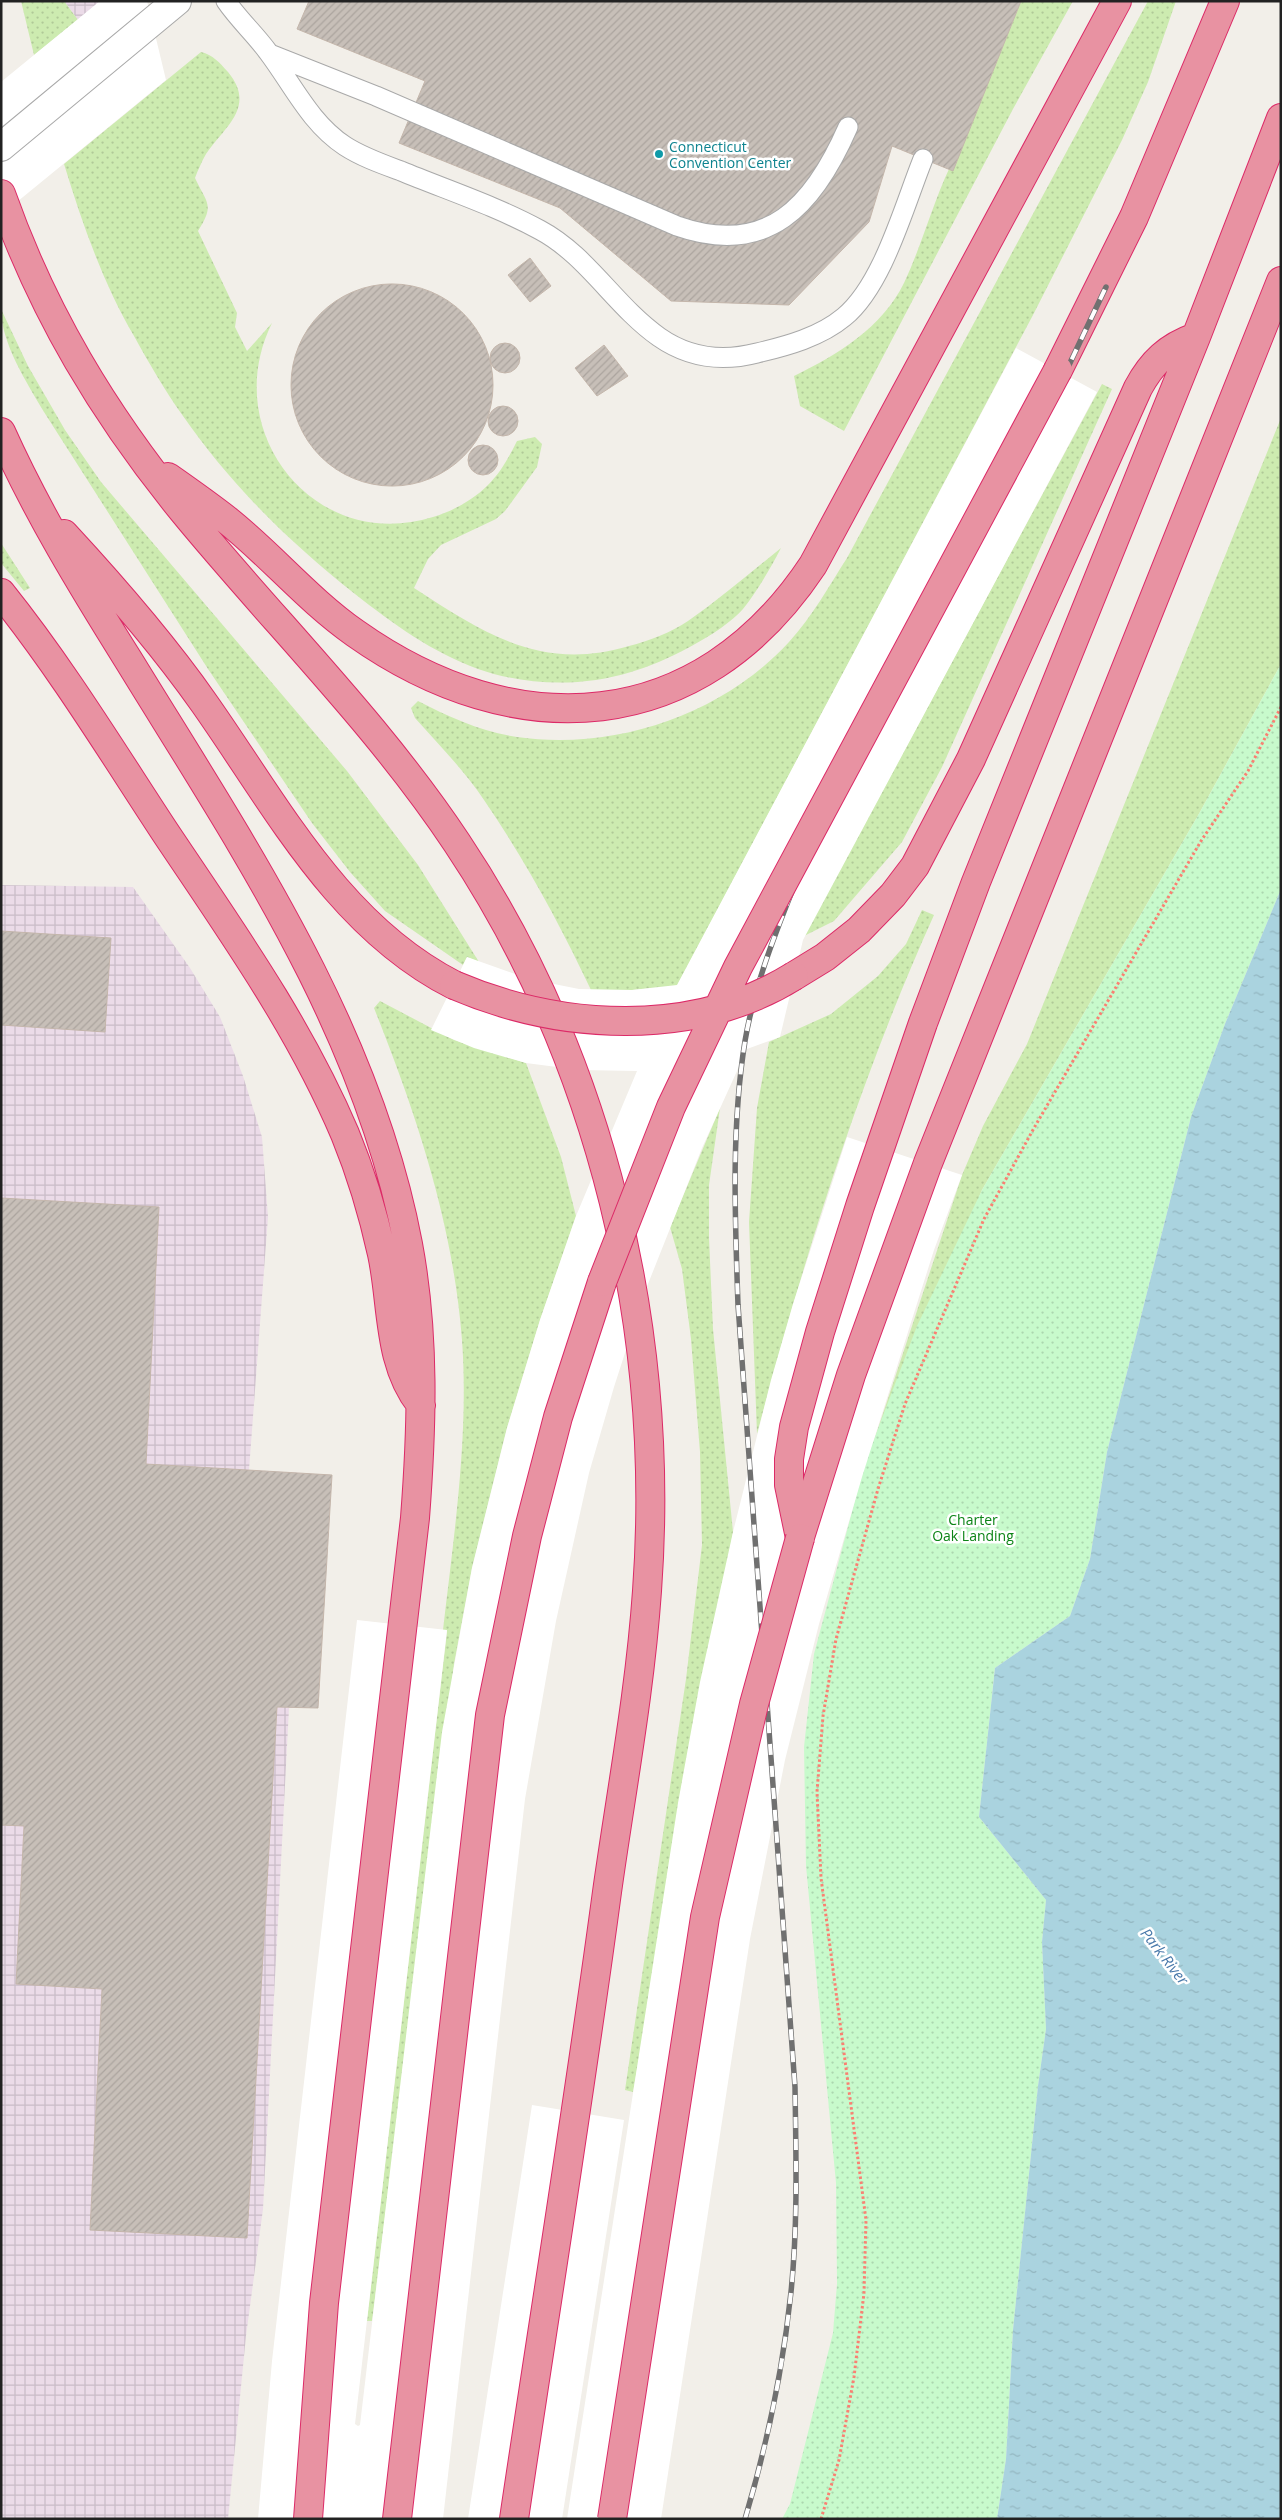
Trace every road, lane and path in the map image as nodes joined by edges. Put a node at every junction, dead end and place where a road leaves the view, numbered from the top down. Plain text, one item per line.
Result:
1 (177, 1) edge
2 (226, 1) edge
3 (1117, 1) edge
4 (1225, 1) edge
5 (270, 54) junction
6 (1281, 118) edge
7 (848, 127) dead end
8 (1, 147) edge
9 (923, 159) dead end
10 (1, 194) edge
11 (1281, 281) edge
12 (1196, 338) junction
13 (1, 432) edge
14 (142, 458) junction
15 (35, 502) junction
16 (1, 593) edge
17 (1281, 707) edge
18 (421, 1405) junction
19 (800, 1538) junction
20 (308, 2519) edge
21 (397, 2519) edge
22 (514, 2519) edge
23 (612, 2519) edge
24 (821, 2519) edge

1 - 8 street
2 - 5 lane
3 - 14 highway
4 - 21 highway, bridge
5 - 7 lane
5 - 9 lane
6 - 12 highway
10 - 14 highway
11 - 19 highway
12 - 15 highway, bridge
12 - 19 highway
13 - 15 highway
14 - 22 highway
15 - 18 highway
16 - 18 highway
17 - 24 path
18 - 20 highway
19 - 23 highway, bridge

